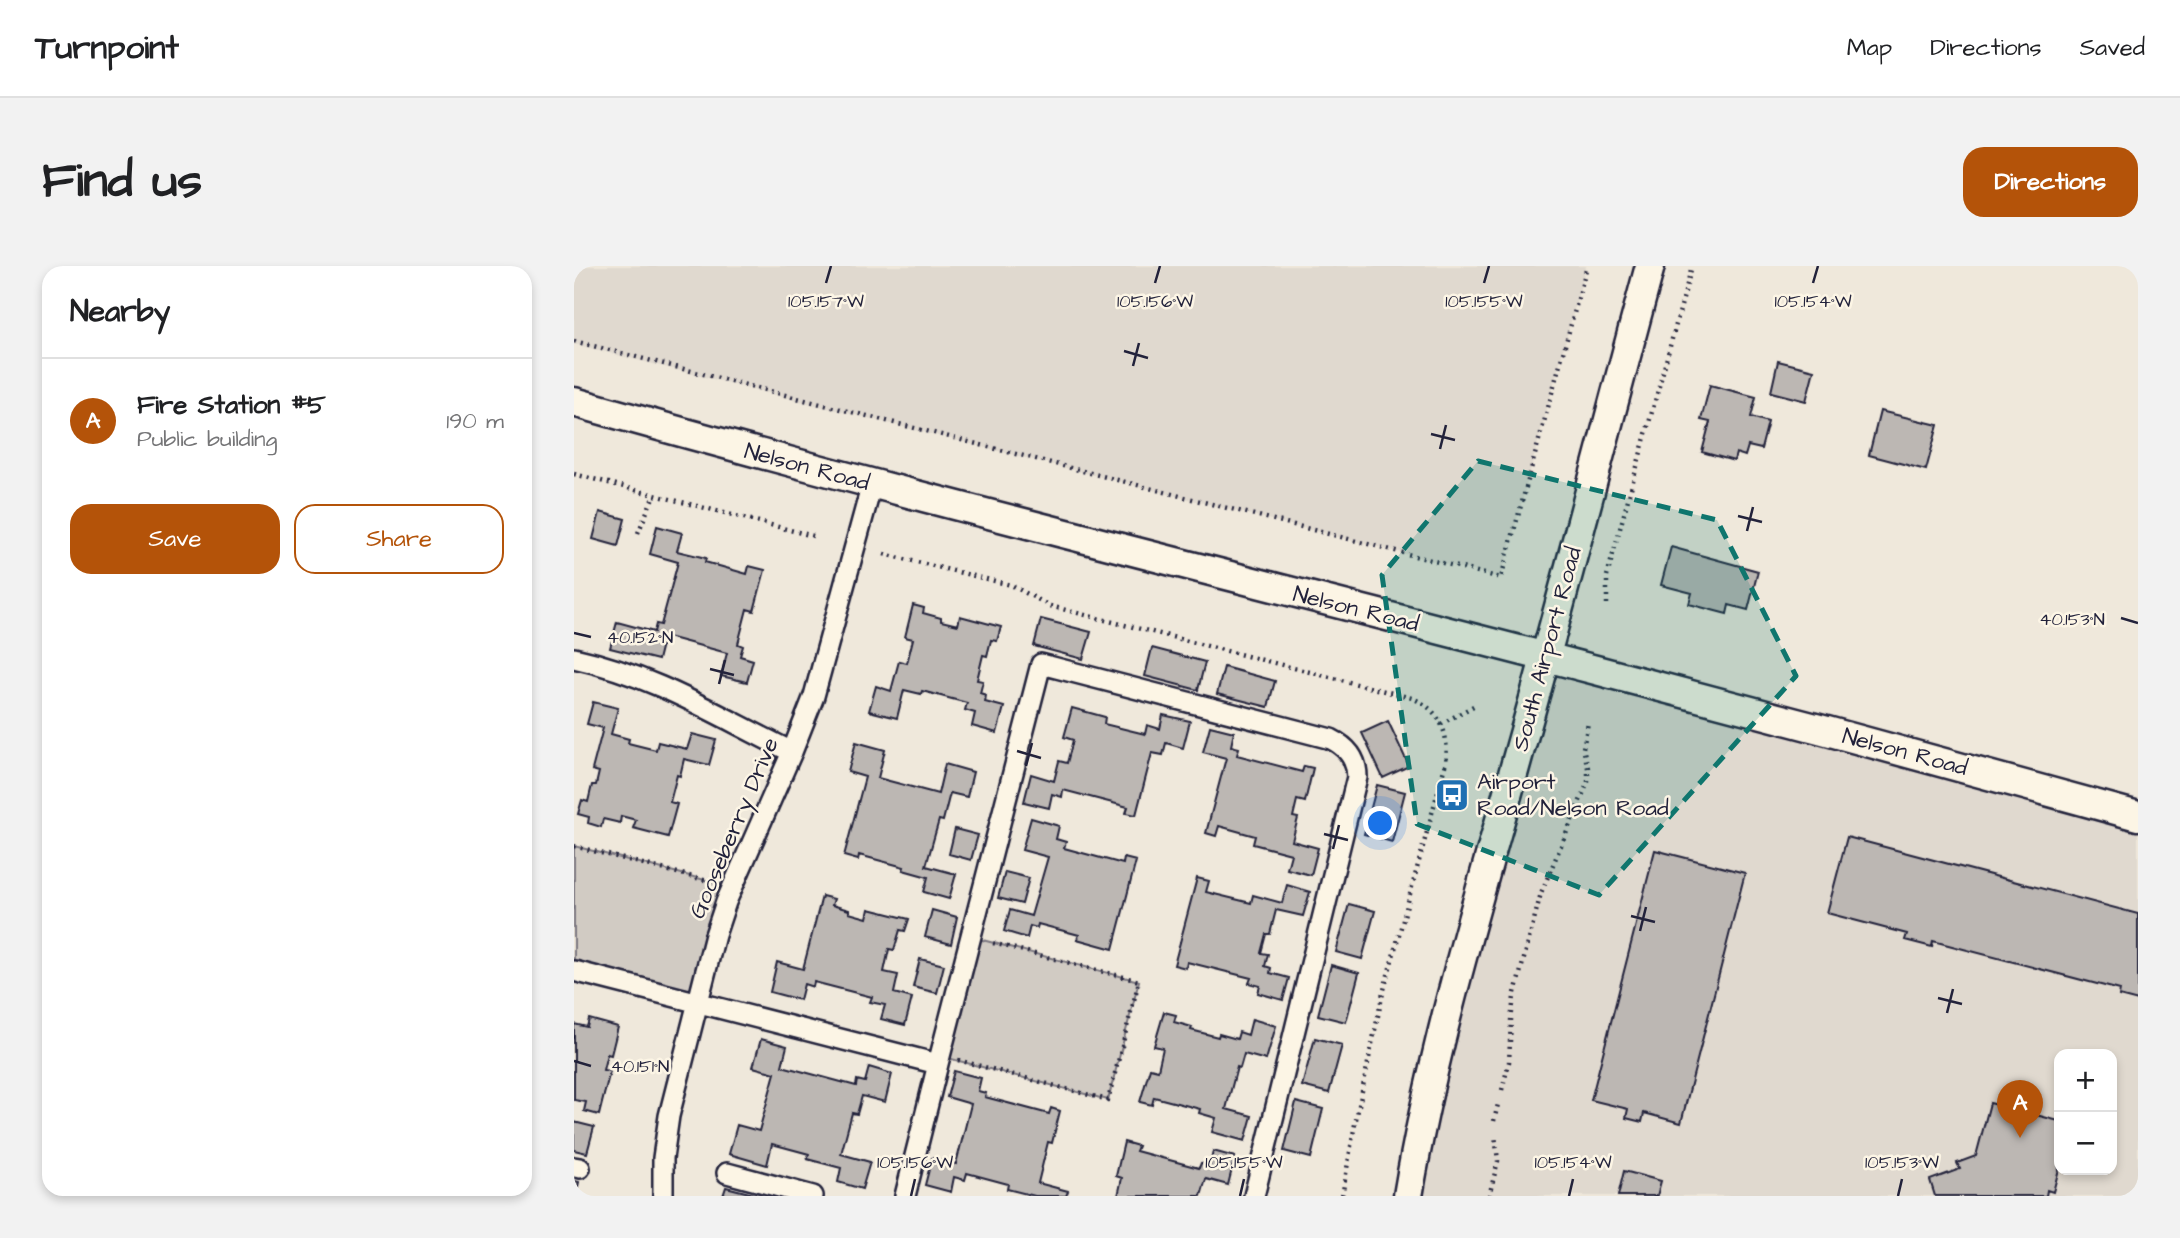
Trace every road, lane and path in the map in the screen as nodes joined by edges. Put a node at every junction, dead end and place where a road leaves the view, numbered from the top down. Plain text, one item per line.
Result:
1 (1587, 266) edge
2 (1650, 266) edge
3 (1692, 266) edge
4 (574, 341) edge
5 (574, 402) edge
6 (574, 474) edge
7 (872, 485) junction
8 (654, 495) junction
9 (638, 533) dead end
10 (817, 537) dead end
11 (884, 554) dead end
12 (1607, 604) dead end
13 (1545, 657) junction
14 (574, 658) edge
15 (1477, 704) dead end
16 (1588, 723) dead end
17 (1441, 724) junction
18 (792, 752) junction
19 (2138, 816) edge
20 (574, 846) edge
21 (732, 887) junction
22 (971, 937) junction
23 (574, 971) edge
24 (698, 1003) junction
25 (939, 1060) junction
26 (1502, 1090) dead end
27 (1498, 1104) dead end
28 (1494, 1121) dead end
29 (1495, 1135) dead end
30 (727, 1173) dead end
31 (663, 1196) edge
32 (813, 1196) edge
33 (905, 1196) edge
34 (1254, 1196) edge
35 (1342, 1196) edge
36 (1408, 1196) edge
37 (1489, 1196) edge

1 - 4 path
2 - 13 main road, South Airport Road
3 - 12 path
5 - 7 main road, Nelson Road
6 - 8 path
7 - 13 main road, Nelson Road
7 - 18 street, Gooseberry Drive
8 - 9 path
8 - 10 path
11 - 17 path
13 - 19 main road, Nelson Road
13 - 36 main road, South Airport Road
14 - 18 street
15 - 17 path
16 - 26 path
17 - 35 path
18 - 21 street, Gooseberry Drive
20 - 21 path
21 - 24 street, Gooseberry Drive
22 - 25 street
22 - 25 path
22 - 34 street
23 - 24 street
24 - 25 street
24 - 31 street, Gooseberry Drive
25 - 33 street
27 - 28 path
29 - 37 path
30 - 32 street

